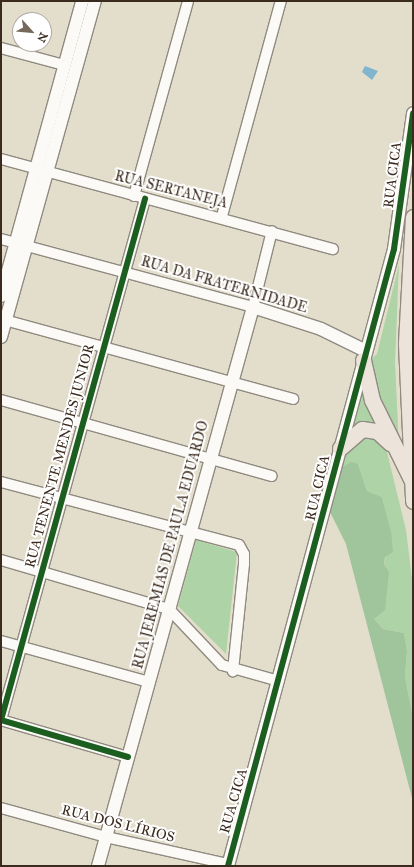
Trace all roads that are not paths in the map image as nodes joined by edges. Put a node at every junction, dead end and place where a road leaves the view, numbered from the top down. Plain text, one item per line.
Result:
1 (82, 1) edge
2 (95, 1) edge
3 (188, 1) edge
4 (281, 1) edge
5 (1, 48) edge
6 (64, 65) junction
7 (413, 113) edge
8 (1, 159) edge
9 (35, 168) junction
10 (47, 172) junction
11 (134, 196) junction
12 (145, 199) junction
13 (222, 216) junction
14 (413, 217) edge
15 (272, 231) junction
16 (1, 239) edge
17 (21, 245) junction
18 (333, 249) dead end
19 (122, 273) junction
20 (1, 296) edge
21 (253, 306) junction
22 (3, 320) edge
23 (1, 337) edge
24 (102, 346) junction
25 (364, 355) junction
26 (232, 382) junction
27 (293, 398) dead end
28 (1, 400) edge
29 (81, 421) junction
30 (392, 444) junction
31 (340, 448) junction
32 (210, 458) junction
33 (272, 476) dead end
34 (1, 482) edge
35 (412, 492) edge
36 (61, 498) junction
37 (191, 532) junction
38 (1, 560) edge
39 (42, 571) junction
40 (169, 609) junction
41 (1, 641) edge
42 (21, 646) junction
43 (233, 671) junction
44 (279, 681) junction
45 (149, 682) junction
46 (1, 720) edge
47 (128, 757) junction
48 (1, 808) edge
49 (106, 837) junction
50 (228, 865) edge
51 (98, 866) edge

1 - 6 street
2 - 10 street
3 - 11 street
4 - 13 street
5 - 6 street
6 - 9 street
7 - 25 street, RUA CICA
8 - 9 street, RUA SERTANEJA
9 - 10 street, RUA SERTANEJA
9 - 17 street
10 - 11 street, RUA SERTANEJA
10 - 17 street
11 - 12 street, RUA SERTANEJA
12 - 13 street, RUA SERTANEJA
12 - 19 street, RUA TENENTE MENDES JUNIOR
13 - 15 street, RUA SERTANEJA
14 - 35 main road
15 - 18 street, RUA SERTANEJA
15 - 21 street, RUA JEREMIAS DE PAULA EDUARDO
16 - 17 street, RUA DA FRATERNIDADE
17 - 19 street, RUA DA FRATERNIDADE
17 - 20 street
17 - 22 street
19 - 21 street, RUA DA FRATERNIDADE
19 - 24 street, RUA TENENTE MENDES JUNIOR
21 - 25 street, RUA DA FRATERNIDADE
21 - 26 street, RUA JEREMIAS DE PAULA EDUARDO
22 - 23 street
22 - 24 street
24 - 26 street
24 - 29 street, RUA TENENTE MENDES JUNIOR
25 - 30 main road
25 - 31 street, RUA CICA
26 - 27 street
26 - 32 street, RUA JEREMIAS DE PAULA EDUARDO
28 - 29 street
29 - 32 street
29 - 36 street, RUA TENENTE MENDES JUNIOR
30 - 31 main road
30 - 35 main road
31 - 44 street, RUA CICA
32 - 33 street
32 - 37 street, RUA JEREMIAS DE PAULA EDUARDO
34 - 36 street
36 - 37 street
36 - 39 street, RUA TENENTE MENDES JUNIOR
37 - 40 street, RUA JEREMIAS DE PAULA EDUARDO
37 - 43 street
38 - 39 street
39 - 40 street
39 - 42 street, RUA TENENTE MENDES JUNIOR
40 - 43 street
40 - 45 street, RUA JEREMIAS DE PAULA EDUARDO
41 - 42 street
42 - 45 street
42 - 46 street, RUA TENENTE MENDES JUNIOR
43 - 44 street
44 - 50 street, RUA CICA
45 - 47 street, RUA JEREMIAS DE PAULA EDUARDO
46 - 47 street
47 - 49 street, RUA JEREMIAS DE PAULA EDUARDO
48 - 49 street, RUA DOS LÍRIOS
49 - 50 street, RUA DOS LÍRIOS
49 - 51 street, RUA JEREMIAS DE PAULA EDUARDO

